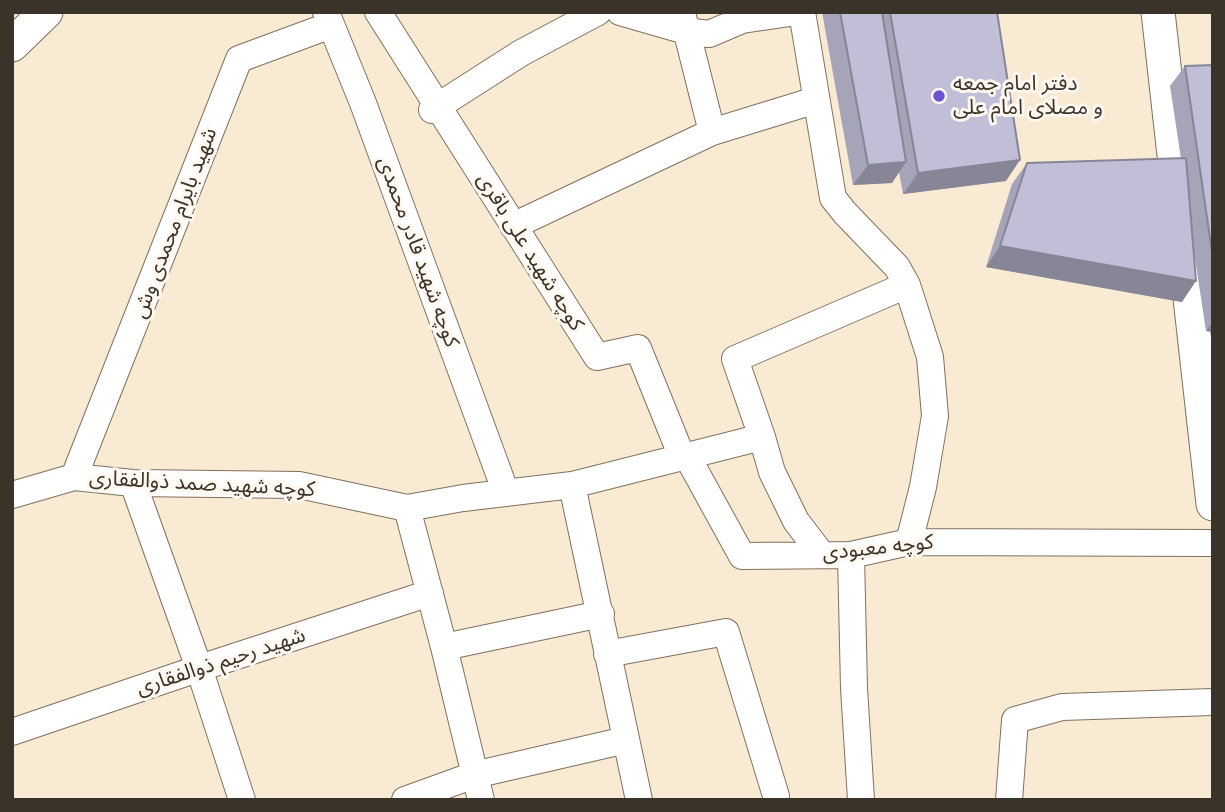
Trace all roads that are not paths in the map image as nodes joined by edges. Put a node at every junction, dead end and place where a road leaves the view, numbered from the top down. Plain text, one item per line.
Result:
1 (378, 12) edge
2 (598, 12) edge
3 (620, 12) edge
4 (800, 12) edge
5 (1158, 12) edge
6 (40, 15) edge
7 (328, 18) edge
8 (684, 22) edge
9 (12, 45) edge
10 (816, 100) junction
11 (434, 108) junction
12 (712, 132) junction
13 (513, 226) junction
14 (907, 285) junction
15 (1204, 340) edge
16 (762, 436) junction
17 (684, 457) junction
18 (74, 477) junction
19 (134, 483) junction
20 (572, 485) junction
21 (506, 493) junction
22 (12, 495) edge
23 (1213, 504) edge
24 (407, 508) junction
25 (909, 542) junction
26 (1213, 543) edge
27 (822, 555) junction
28 (851, 555) junction
29 (430, 593) junction
30 (601, 614) junction
31 (444, 647) junction
32 (607, 653) junction
33 (199, 668) junction
34 (1213, 702) edge
35 (12, 732) edge
36 (626, 740) junction
37 (478, 787) edge
38 (776, 796) dead end
39 (242, 800) edge
40 (405, 800) edge
41 (639, 800) edge
42 (861, 800) edge
43 (1010, 800) edge

1 - 11 street, کوچه شهید علی باقری
2 - 11 street
3 - 8 street
4 - 8 street
4 - 10 street
5 - 15 main road
6 - 9 main road
7 - 18 street, شهید بایرام محمدی وش
7 - 21 street, کوچه شهید قادر محمدی
8 - 12 street
10 - 12 street
10 - 14 street
11 - 13 street, کوچه شهید علی باقری
12 - 13 street
13 - 17 street, کوچه شهید علی باقری
14 - 16 street
14 - 25 street
15 - 23 main road
16 - 17 street, کوچه شهید صمد ذوالفقاری
16 - 27 street
17 - 20 street, کوچه شهید صمد ذوالفقاری
17 - 27 street, کوچه معبودی
18 - 19 street, کوچه شهید صمد ذوالفقاری
18 - 22 street, کوچه شهید صمد ذوالفقاری
19 - 24 street, کوچه شهید صمد ذوالفقاری
19 - 33 street
20 - 21 street, کوچه شهید صمد ذوالفقاری
20 - 30 street
21 - 24 street, کوچه شهید صمد ذوالفقاری
24 - 29 street
25 - 26 street, کوچه معبودی
25 - 28 street, کوچه معبودی
27 - 28 street, کوچه معبودی
28 - 42 street
29 - 31 street
29 - 33 street, شهید رحیم ذوالفقاری
30 - 31 street
30 - 32 street
31 - 37 street
32 - 36 street
32 - 38 street
33 - 35 street, شهید رحیم ذوالفقاری
33 - 39 street
34 - 43 street
36 - 37 street
36 - 41 street
37 - 40 street

